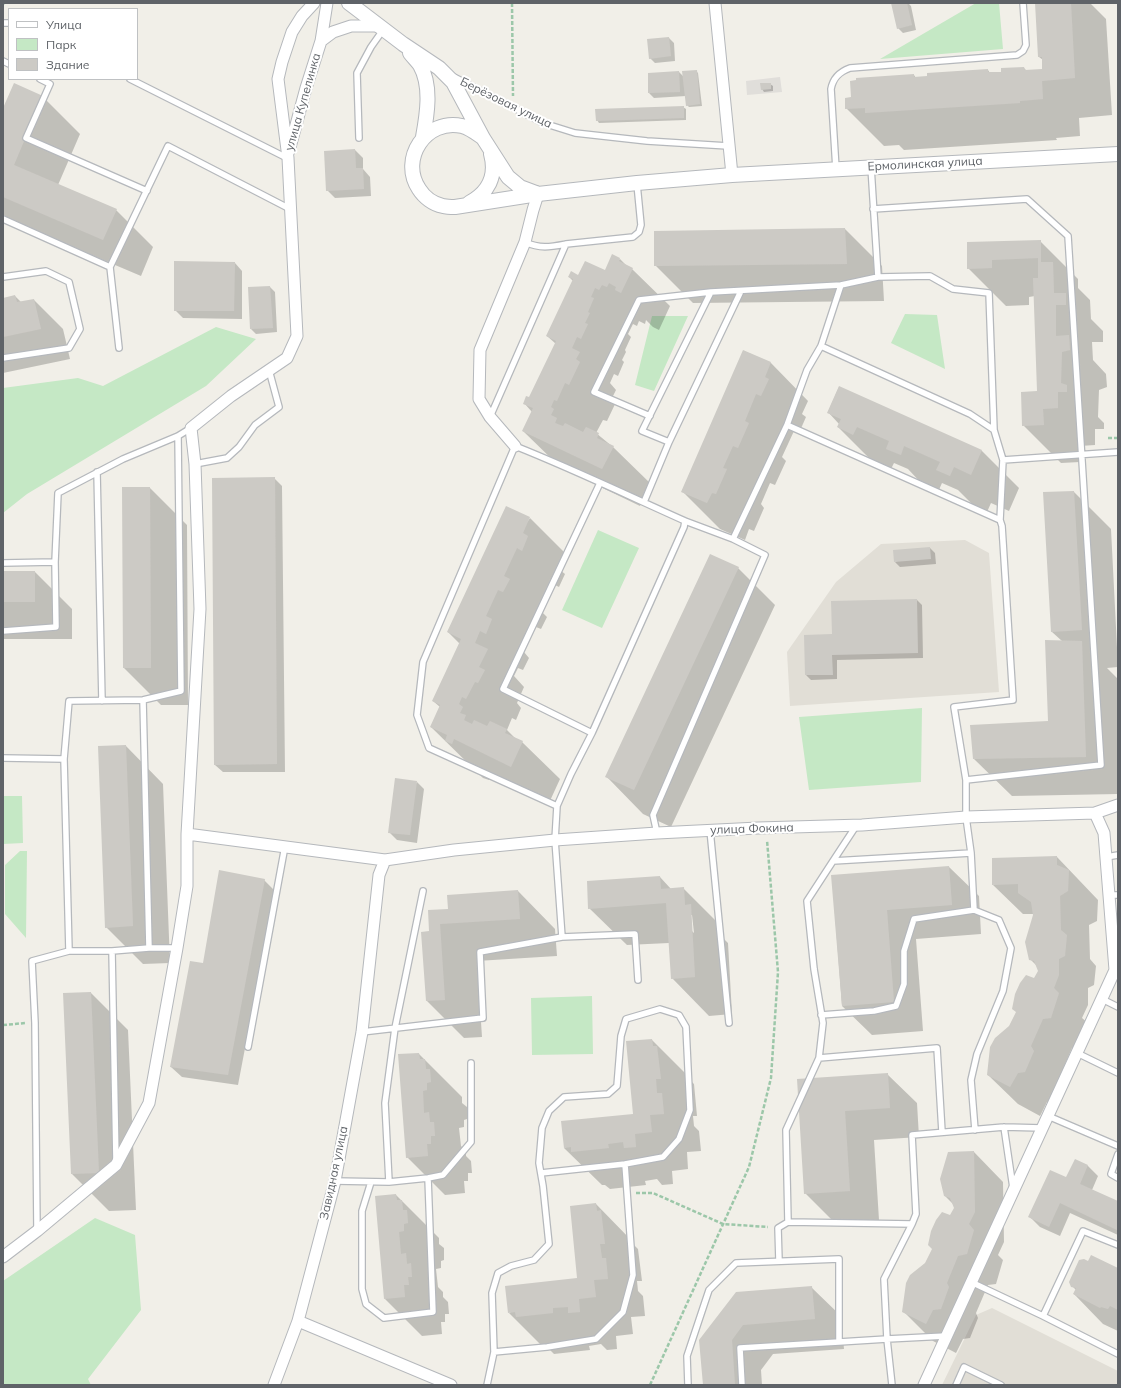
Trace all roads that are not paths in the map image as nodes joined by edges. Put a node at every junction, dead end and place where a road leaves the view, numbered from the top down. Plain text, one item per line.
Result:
1 (314, 3) edge
2 (327, 3) edge
3 (349, 3) edge
4 (715, 3) edge
5 (1023, 3) edge
6 (381, 28) junction
7 (321, 41) junction
8 (403, 44) junction
9 (439, 68) junction
10 (42, 80) edge
11 (132, 80) edge
12 (423, 137) junction
13 (359, 138) dead end
14 (486, 144) junction
15 (728, 146) junction
16 (1118, 154) edge
17 (288, 158) junction
18 (871, 167) junction
19 (836, 169) junction
20 (732, 175) junction
21 (636, 183) junction
22 (147, 191) junction
23 (538, 194) junction
24 (467, 204) junction
25 (290, 209) junction
26 (874, 209) junction
27 (3, 219) edge
28 (525, 242) junction
29 (566, 244) junction
30 (110, 267) junction
31 (3, 277) edge
32 (878, 277) junction
33 (841, 285) junction
34 (741, 290) junction
35 (711, 292) junction
36 (821, 346) junction
37 (119, 348) dead end
38 (3, 358) edge
39 (269, 370) junction
40 (650, 416) junction
41 (490, 417) junction
42 (787, 425) junction
43 (191, 428) junction
44 (994, 430) junction
45 (178, 436) junction
46 (669, 442) junction
47 (515, 446) junction
48 (1118, 452) edge
49 (1081, 454) junction
50 (1003, 460) junction
51 (195, 464) junction
52 (97, 472) junction
53 (600, 483) junction
54 (644, 502) junction
55 (1000, 520) junction
56 (685, 521) junction
57 (733, 539) junction
58 (56, 562) junction
59 (3, 563) edge
60 (3, 631) edge
61 (143, 700) junction
62 (102, 701) junction
63 (592, 733) junction
64 (3, 758) edge
65 (64, 759) junction
66 (966, 780) junction
67 (1118, 805) edge
68 (557, 806) junction
69 (1095, 813) junction
70 (966, 817) junction
71 (857, 825) junction
72 (710, 830) junction
73 (657, 833) junction
74 (187, 834) junction
75 (555, 840) junction
76 (285, 846) junction
77 (971, 853) junction
78 (1118, 855) edge
79 (1106, 857) junction
80 (385, 860) junction
81 (833, 860) junction
82 (422, 891) dead end
83 (1114, 895) edge
84 (974, 910) junction
85 (562, 937) junction
86 (149, 948) junction
87 (177, 948) junction
88 (69, 951) junction
89 (112, 951) junction
90 (638, 980) dead end
91 (1102, 999) junction
92 (1118, 1007) edge
93 (821, 1015) junction
94 (729, 1024) dead end
95 (395, 1028) junction
96 (362, 1032) junction
97 (248, 1047) dead end
98 (1077, 1053) junction
99 (819, 1058) junction
100 (471, 1064) dead end
101 (1118, 1073) edge
102 (1048, 1116) junction
103 (1004, 1127) junction
104 (1042, 1128) junction
105 (975, 1130) junction
106 (942, 1132) junction
107 (1118, 1146) edge
108 (1118, 1154) edge
109 (625, 1164) junction
110 (116, 1165) junction
111 (541, 1173) junction
112 (428, 1178) junction
113 (1118, 1178) edge
114 (335, 1181) junction
115 (371, 1182) junction
116 (389, 1182) junction
117 (1013, 1191) junction
118 (788, 1222) junction
119 (912, 1224) junction
120 (37, 1231) junction
121 (1118, 1245) edge
122 (3, 1257) edge
123 (779, 1261) junction
124 (971, 1282) junction
125 (1043, 1316) junction
126 (298, 1321) junction
127 (946, 1336) junction
128 (887, 1339) junction
129 (839, 1342) junction
130 (494, 1352) junction
131 (1118, 1354) edge
132 (274, 1385) edge
133 (451, 1385) edge
134 (487, 1385) edge
135 (688, 1385) edge
136 (742, 1385) edge
137 (892, 1385) edge
138 (924, 1385) edge
139 (956, 1385) edge
140 (1001, 1385) edge

1 - 17 street, улица Купелинка
2 - 7 street, улица Купелинка
3 - 6 street
4 - 15 street
5 - 19 lane
6 - 7 street
6 - 8 street
6 - 13 lane
7 - 17 street, улица Купелинка
8 - 9 street
8 - 12 street
9 - 14 street
9 - 15 lane, Берёзовая улица
10 - 22 lane
11 - 17 lane
12 - 14 street
12 - 24 street
14 - 23 street
14 - 24 street
15 - 20 street
16 - 18 street, Ермолинская улица
17 - 25 street
18 - 19 street, Ермолинская улица
18 - 26 lane
19 - 20 street, Ермолинская улица
20 - 21 street, Ермолинская улица
21 - 23 street, Ермолинская улица
21 - 29 lane
22 - 25 lane
22 - 30 lane
23 - 24 street, Ермолинская улица
23 - 28 street
25 - 39 street
26 - 32 lane
26 - 49 lane
27 - 30 lane
28 - 29 lane
28 - 41 street
29 - 41 lane
30 - 37 lane
31 - 38 lane
32 - 33 lane
32 - 44 lane
33 - 34 lane
33 - 36 lane
34 - 35 lane
34 - 46 lane
35 - 40 lane
35 - 40 lane
36 - 42 lane
36 - 44 lane
39 - 43 street
39 - 51 lane
40 - 46 lane
41 - 47 street
42 - 55 lane
42 - 57 lane
43 - 45 lane
43 - 51 street
44 - 50 lane
45 - 52 lane
45 - 61 lane
46 - 54 lane
47 - 53 lane
47 - 68 lane
48 - 49 lane
49 - 50 lane
49 - 66 lane
50 - 55 lane
51 - 74 street
52 - 58 lane
52 - 62 lane
53 - 54 lane
53 - 63 lane
54 - 56 lane
55 - 66 lane
56 - 57 lane
56 - 63 lane
57 - 73 lane
58 - 59 lane
58 - 60 lane
61 - 62 lane
61 - 86 lane
62 - 65 lane
63 - 68 lane
64 - 65 lane
65 - 88 lane
66 - 70 lane
67 - 69 street, улица Фокина
68 - 75 lane
69 - 70 street, улица Фокина
69 - 79 street
70 - 71 street, улица Фокина
70 - 77 lane
71 - 72 street, улица Фокина
71 - 81 lane
72 - 73 street, улица Фокина
72 - 94 lane
73 - 75 street, улица Фокина
74 - 76 street, улица Фокина
74 - 87 street
75 - 80 street, улица Фокина
75 - 85 lane
76 - 80 street, улица Фокина
76 - 97 lane
77 - 81 lane
77 - 84 lane
78 - 79 lane
79 - 83 street
80 - 96 street, Завидная улица
81 - 93 lane
82 - 95 lane
83 - 91 street
84 - 93 lane
84 - 105 lane
85 - 90 lane
85 - 95 lane
86 - 87 lane
86 - 89 lane
87 - 110 street
88 - 89 lane
88 - 120 lane
89 - 110 lane
91 - 92 lane
91 - 98 street
93 - 99 lane
95 - 96 lane
95 - 116 lane
96 - 114 street, Завидная улица
98 - 101 lane
98 - 102 street
99 - 106 lane
99 - 118 lane
100 - 112 lane
102 - 104 street
102 - 107 lane
103 - 104 lane
103 - 105 lane
103 - 117 lane
104 - 117 street
105 - 106 lane
106 - 119 lane
108 - 113 lane
109 - 111 lane
109 - 111 lane
109 - 130 lane
110 - 120 street
111 - 130 lane
112 - 115 lane
112 - 116 lane
114 - 115 lane
114 - 126 street, Завидная улица
115 - 116 lane
117 - 124 street
118 - 119 lane
118 - 123 lane
119 - 128 lane
120 - 122 street
121 - 125 lane
123 - 129 lane
123 - 135 lane
124 - 125 lane
124 - 127 street
125 - 131 lane
126 - 132 street, Завидная улица
126 - 133 street
127 - 128 lane
127 - 138 street
128 - 129 lane
128 - 137 lane
129 - 136 lane
130 - 134 lane
139 - 140 lane

